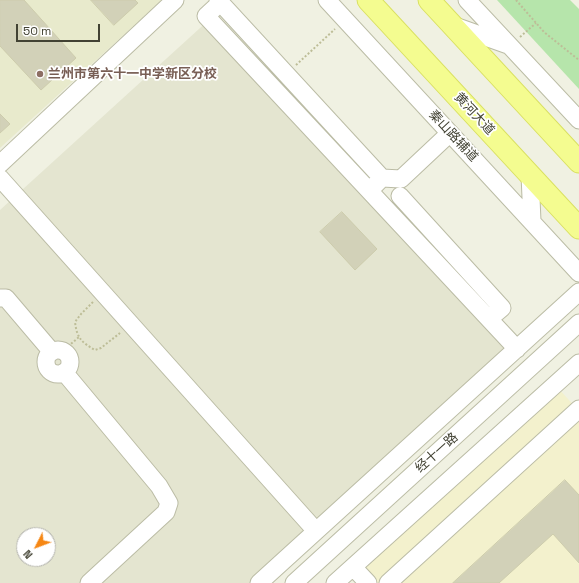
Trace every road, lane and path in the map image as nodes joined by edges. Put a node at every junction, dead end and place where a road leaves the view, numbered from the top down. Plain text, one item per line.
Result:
1 (175, 0) edge
2 (327, 0) edge
3 (368, 0) edge
4 (429, 0) edge
5 (467, 0) edge
6 (516, 0) edge
7 (219, 1) edge
8 (345, 20) junction
9 (536, 23) junction
10 (452, 25) junction
11 (510, 46) junction
12 (579, 60) edge
13 (286, 74) junction
14 (579, 120) edge
15 (450, 133) junction
16 (579, 162) edge
17 (0, 164) edge
18 (530, 175) junction
19 (0, 178) edge
20 (382, 178) junction
21 (401, 178) junction
22 (369, 191) junction
23 (400, 196) junction
24 (386, 209) junction
25 (532, 221) junction
26 (579, 228) edge
27 (579, 273) edge
28 (579, 292) edge
29 (103, 293) junction
30 (0, 298) edge
31 (489, 319) junction
32 (579, 323) edge
33 (131, 324) junction
34 (79, 337) junction
35 (517, 349) junction
36 (57, 351) junction
37 (579, 363) edge
38 (579, 410) edge
39 (316, 532) junction
40 (353, 567) junction
41 (89, 583) edge
42 (259, 583) edge
43 (294, 583) edge
44 (335, 583) edge
45 (368, 583) edge
46 (388, 583) edge

1 - 17 street
2 - 8 street, 秦山路辅道
3 - 18 main road, 黄河大道
4 - 10 main road
5 - 11 street
6 - 9 path
7 - 13 street
7 - 22 street
8 - 13 path
8 - 15 street, 秦山路辅道
9 - 11 path
9 - 12 path
10 - 11 street
10 - 16 main road
11 - 14 street
13 - 20 street
15 - 21 street
15 - 25 street, 秦山路辅道
18 - 25 street
18 - 26 main road, 黄河大道
19 - 29 street
20 - 21 street
20 - 22 street
21 - 23 street
22 - 24 street
23 - 24 street
23 - 31 street
24 - 31 street
25 - 27 street, 秦山路辅道
28 - 35 street
29 - 33 street
29 - 34 path
30 - 36 street
31 - 35 street
32 - 43 street, 经十一路
33 - 34 path
33 - 39 street
34 - 36 path
35 - 39 street
36 - 41 street
37 - 40 street
38 - 46 street
39 - 42 street
40 - 44 street
40 - 45 street

